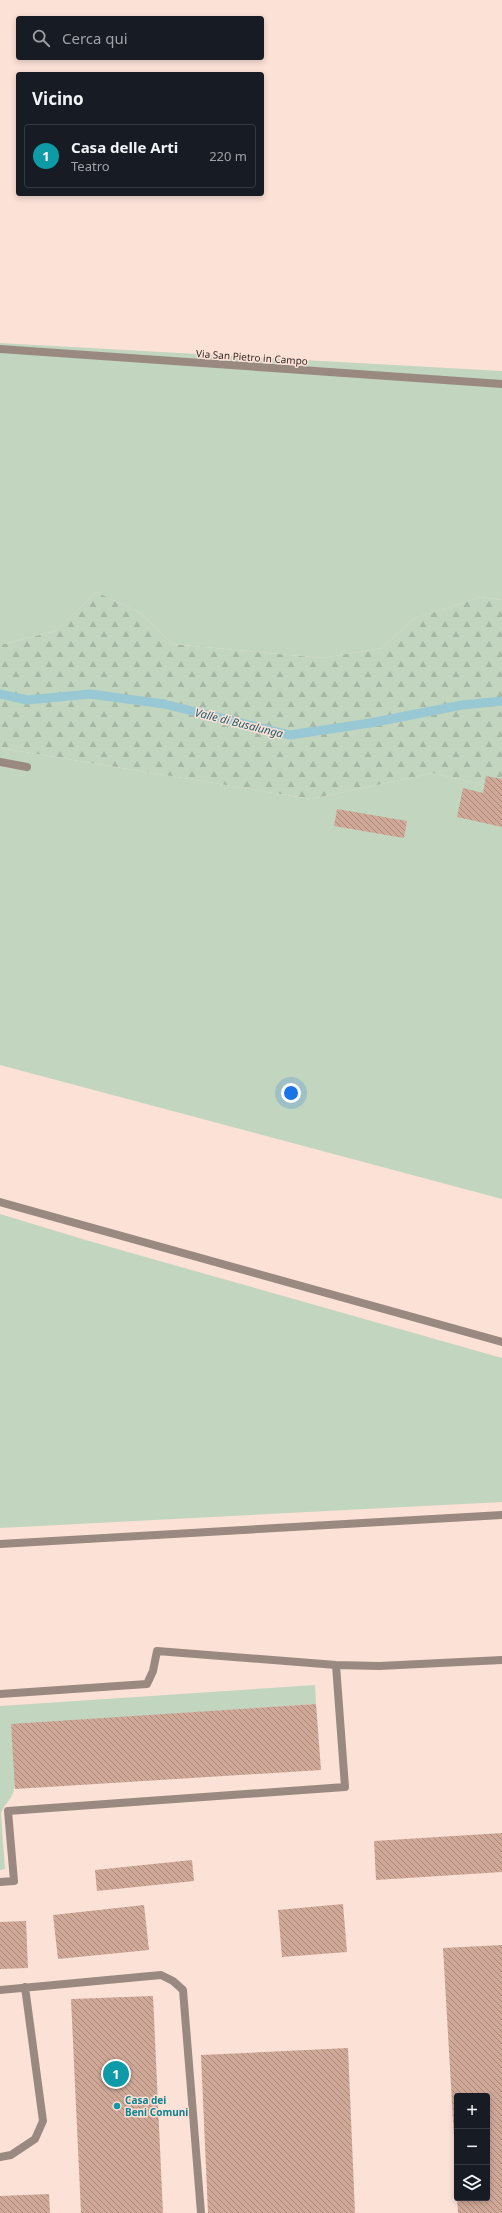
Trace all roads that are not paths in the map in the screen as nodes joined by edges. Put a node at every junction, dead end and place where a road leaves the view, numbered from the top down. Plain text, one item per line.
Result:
1 (0, 349) edge
2 (502, 384) edge
3 (0, 762) edge
4 (27, 766) dead end
5 (0, 1202) edge
6 (502, 1342) edge
7 (502, 1515) edge
8 (0, 1544) edge
9 (502, 1660) edge
10 (336, 1665) junction
11 (0, 1694) edge
12 (0, 1882) edge
13 (25, 1987) junction
14 (0, 1990) edge
15 (0, 2157) edge
16 (201, 2213) edge

1 - 2 street, Via San Pietro in Campo
3 - 4 street
5 - 6 street
7 - 8 street
9 - 10 street
10 - 11 street
10 - 12 street
13 - 14 street
13 - 15 street
13 - 16 street

